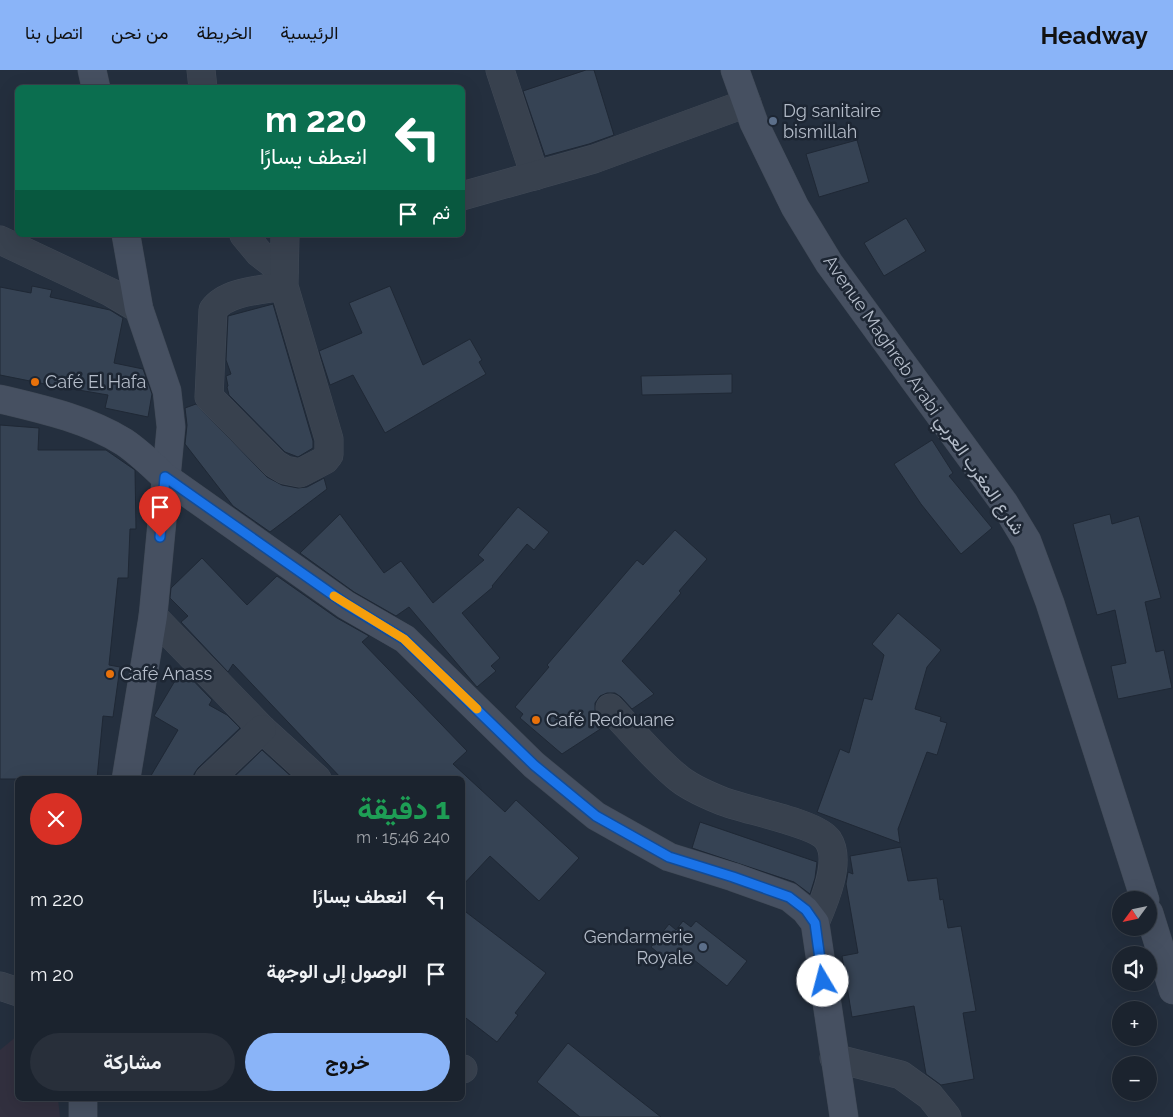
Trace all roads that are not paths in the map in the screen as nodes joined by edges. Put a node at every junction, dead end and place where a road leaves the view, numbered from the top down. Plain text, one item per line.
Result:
1 (92, 70) edge
2 (201, 70) edge
3 (500, 70) edge
4 (735, 70) edge
5 (95, 85) edge
6 (203, 85) edge
7 (747, 103) junction
8 (535, 176) junction
9 (465, 195) edge
10 (126, 237) edge
11 (246, 237) edge
12 (285, 237) edge
13 (0, 240) edge
14 (284, 279) junction
15 (139, 309) junction
16 (0, 399) edge
17 (165, 477) junction
18 (153, 616) junction
19 (610, 708) dead end
20 (262, 729) junction
21 (126, 776) edge
22 (212, 776) edge
23 (314, 776) edge
24 (1142, 891) edge
25 (815, 923) junction
26 (1156, 936) edge
27 (0, 986) edge
28 (1173, 990) edge
29 (15, 991) edge
30 (834, 1058) junction
31 (83, 1101) edge
32 (83, 1117) edge
33 (844, 1117) edge
34 (947, 1117) edge

1 - 5 street
2 - 6 street
3 - 8 street
4 - 7 street, Avenue Maghreb Arabi شارع المغرب العربي
7 - 8 street
7 - 24 street, Avenue Maghreb Arabi شارع المغرب العربي
8 - 9 street
10 - 15 street
11 - 14 street
12 - 14 street
13 - 15 street
14 - 14 street
15 - 17 street
16 - 17 street
17 - 18 street
17 - 25 street
18 - 20 street
18 - 21 street
19 - 25 street
20 - 22 street
20 - 23 street
25 - 30 street
26 - 28 street
27 - 29 street
30 - 33 street
30 - 34 street
31 - 32 street

